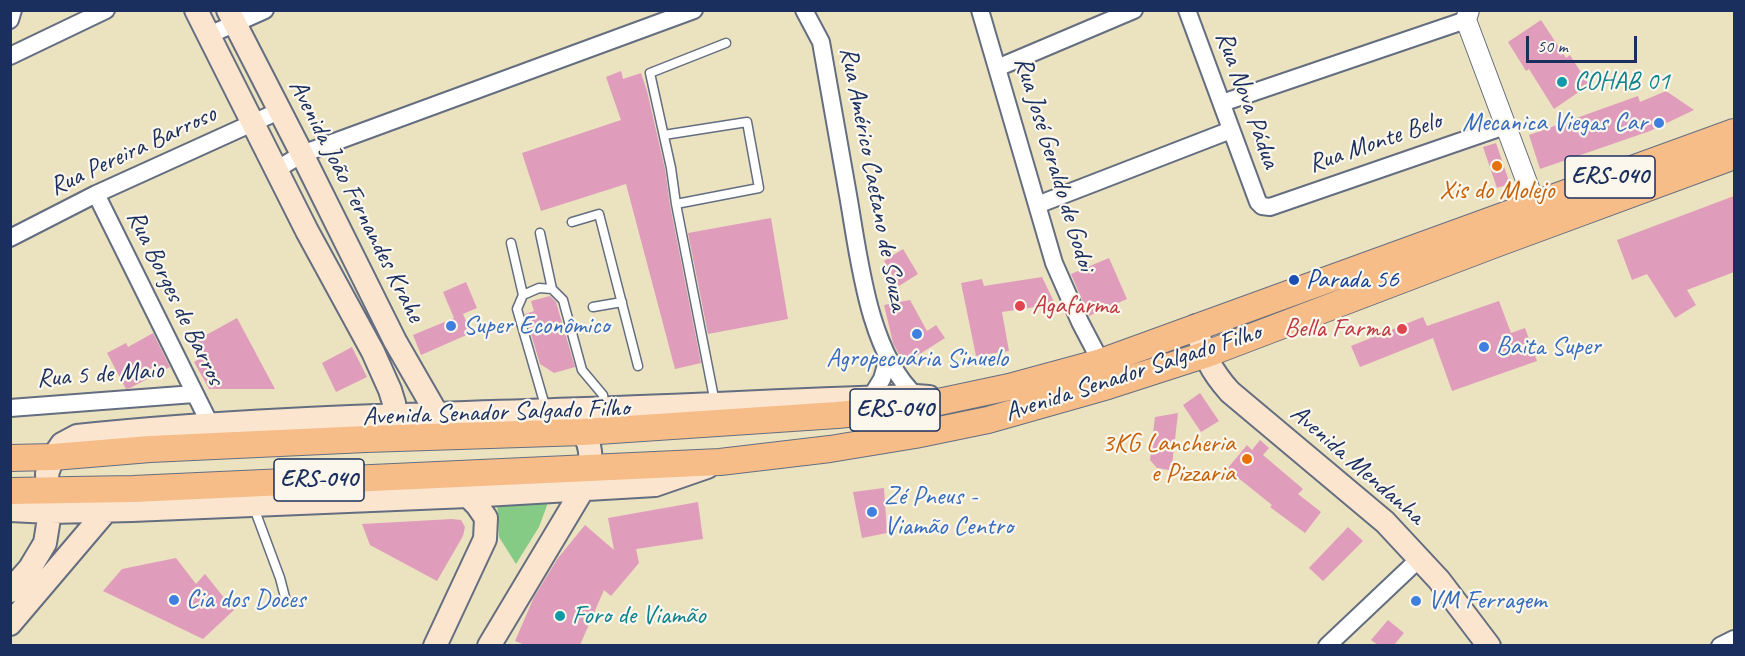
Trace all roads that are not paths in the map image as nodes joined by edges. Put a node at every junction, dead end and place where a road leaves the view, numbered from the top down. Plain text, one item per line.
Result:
1 (13, 10) edge
2 (106, 10) edge
3 (196, 10) edge
4 (265, 10) edge
5 (694, 10) edge
6 (804, 10) edge
7 (980, 10) edge
8 (1134, 10) edge
9 (1187, 10) edge
10 (1468, 15) edge
11 (231, 17) edge
12 (10, 20) edge
13 (208, 35) junction
14 (726, 43) dead end
15 (10, 56) edge
16 (997, 68) junction
17 (1222, 103) junction
18 (279, 111) junction
19 (252, 123) junction
20 (1505, 126) junction
21 (1231, 130) junction
22 (1734, 132) edge
23 (664, 135) junction
24 (302, 154) junction
25 (1734, 156) edge
26 (276, 170) junction
27 (96, 194) junction
28 (676, 204) junction
29 (1535, 204) junction
30 (1037, 206) junction
31 (1262, 206) joint
32 (573, 222) dead end
33 (540, 233) dead end
34 (10, 238) edge
35 (511, 243) dead end
36 (552, 289) junction
37 (523, 295) junction
38 (622, 302) junction
39 (593, 307) dead end
40 (1196, 326) junction
41 (395, 341) junction
42 (373, 352) junction
43 (1204, 355) junction
44 (888, 358) junction
45 (1101, 362) junction
46 (638, 366) dead end
47 (194, 394) junction
48 (915, 396) junction
49 (871, 397) junction
50 (948, 399) junction
51 (715, 403) junction
52 (10, 408) edge
53 (606, 409) junction
54 (550, 410) junction
55 (437, 414) junction
56 (395, 416) junction
57 (210, 424) junction
58 (583, 432) junction
59 (53, 457) junction
60 (10, 458) edge
61 (720, 462) junction
62 (586, 478) junction
63 (611, 487) junction
64 (10, 491) edge
65 (468, 496) junction
66 (50, 502) junction
67 (253, 505) junction
68 (10, 510) edge
69 (106, 511) junction
70 (567, 514) junction
71 (1419, 559) junction
72 (16, 591) edge
73 (286, 601) dead end
74 (10, 624) edge
75 (1734, 639) edge
76 (435, 645) edge
77 (489, 645) edge
78 (1327, 645) edge
79 (1489, 645) edge
80 (1720, 645) edge

1 - 12 street
2 - 15 street
3 - 13 main road
4 - 11 street
5 - 24 street
6 - 44 street, Rua Américo Caetano de Souza
7 - 16 street, Rua José Geraldo de Godoi
8 - 16 street
9 - 17 street, Rua Nova Pádua
10 - 17 street
10 - 20 street
11 - 13 street
11 - 18 main road, Avenida João Fernandes Krahe
13 - 19 main road
14 - 23 lane
16 - 30 street, Rua José Geraldo de Godoi
17 - 21 street, Rua Nova Pádua
18 - 19 street, Rua Pereira Barroso
18 - 24 main road, Avenida João Fernandes Krahe
19 - 26 main road
19 - 27 street, Rua Pereira Barroso
20 - 29 street
20 - 31 street, Rua Monte Belo
21 - 30 street
21 - 31 street, Rua Nova Pádua
22 - 29 main road, Avenida Senador Salgado Filho / ERS-040
23 - 28 lane
23 - 28 lane
24 - 26 street
24 - 41 main road, Avenida João Fernandes Krahe
25 - 43 main road, Avenida Senador Salgado Filho / ERS-040
26 - 42 main road
27 - 34 street, Rua Pereira Barroso
27 - 47 street, Rua Borges de Barros
28 - 51 lane
29 - 40 main road, Avenida Senador Salgado Filho / ERS-040
30 - 45 street, Rua José Geraldo de Godoi
32 - 38 lane
33 - 36 lane
35 - 37 lane
36 - 37 lane
36 - 53 lane
37 - 54 lane
38 - 39 lane
38 - 46 lane
40 - 43 main road, Avenida Mendanha
40 - 45 main road, Avenida Senador Salgado Filho / ERS-040
41 - 42 main road
41 - 55 main road, Avenida João Fernandes Krahe
42 - 56 main road
43 - 61 main road, Avenida Senador Salgado Filho / ERS-040
43 - 71 main road, Avenida Mendanha
44 - 48 street, Rua Américo Caetano de Souza
44 - 49 street
45 - 50 main road, Avenida Senador Salgado Filho / ERS-040
47 - 52 street, Rua 5 de Maio
47 - 57 street, Rua Borges de Barros
48 - 49 main road, Avenida Senador Salgado Filho
48 - 50 main road, Avenida Senador Salgado Filho
49 - 51 main road, Avenida Senador Salgado Filho
50 - 58 main road, Avenida Senador Salgado Filho / ERS-040
51 - 53 main road, Avenida Senador Salgado Filho
53 - 54 main road, Avenida Senador Salgado Filho
54 - 55 main road, Avenida Senador Salgado Filho
54 - 58 main road
55 - 56 main road, Avenida Senador Salgado Filho
56 - 57 main road, Avenida Senador Salgado Filho
57 - 59 main road, Avenida Senador Salgado Filho
58 - 59 main road, Avenida Senador Salgado Filho / ERS-040
58 - 62 main road
59 - 60 main road, Avenida Senador Salgado Filho / ERS-040
59 - 66 main road
61 - 62 main road, Avenida Senador Salgado Filho / ERS-040
61 - 63 main road, Avenida Senador Salgado Filho
62 - 63 main road, Avenida Senador Salgado Filho
62 - 65 main road, Avenida Senador Salgado Filho
62 - 66 main road, Avenida Senador Salgado Filho / ERS-040
62 - 70 main road
63 - 70 main road
64 - 66 main road, Avenida Senador Salgado Filho / ERS-040
65 - 67 main road, Avenida Senador Salgado Filho
65 - 76 main road
66 - 68 main road, Avenida Senador Salgado Filho
66 - 69 main road, Avenida Senador Salgado Filho
66 - 72 main road
67 - 69 main road, Avenida Senador Salgado Filho
67 - 73 lane
69 - 72 main road
70 - 77 main road
71 - 78 street
71 - 79 main road, Avenida Mendanha
72 - 74 main road
75 - 80 street

